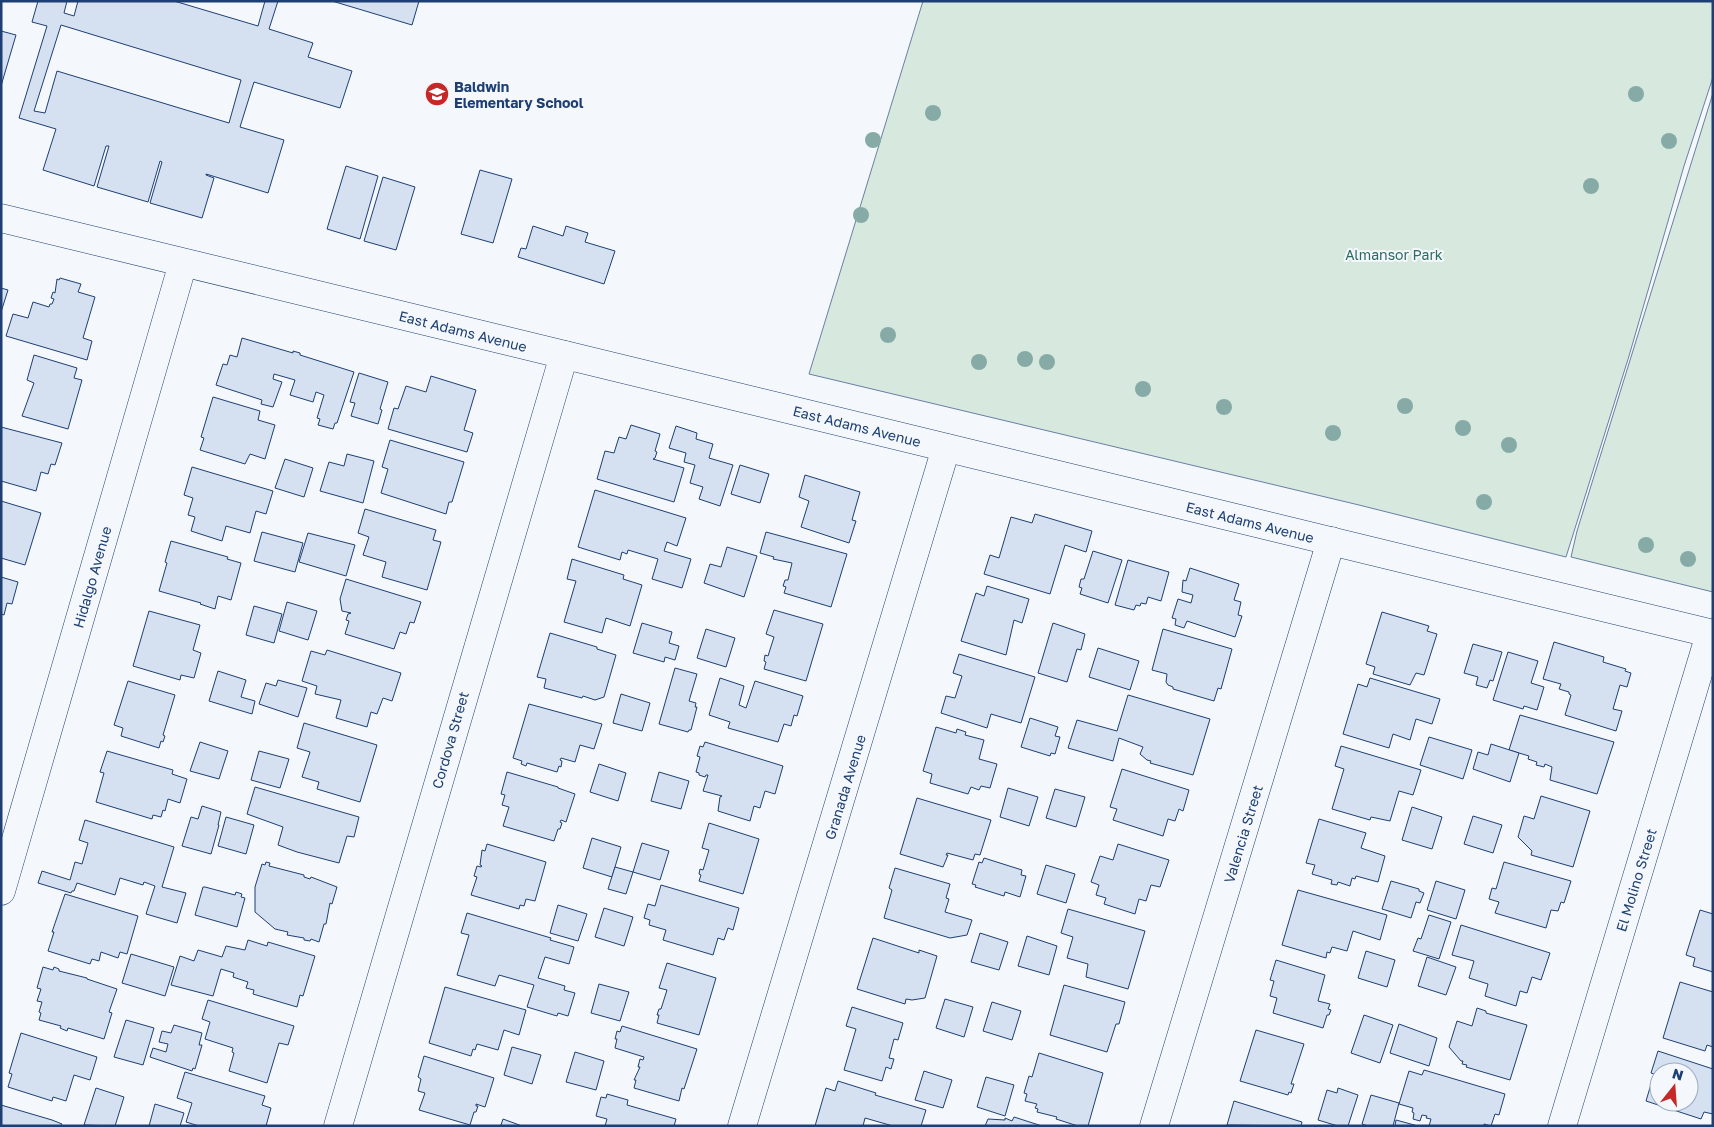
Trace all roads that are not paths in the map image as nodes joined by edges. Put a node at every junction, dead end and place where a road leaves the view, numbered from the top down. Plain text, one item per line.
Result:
1 (1, 218) edge
2 (183, 263) junction
3 (564, 355) junction
4 (946, 448) junction
5 (1331, 541) junction
6 (1712, 634) edge
7 (1, 891) edge
8 (338, 1126) edge
9 (742, 1126) edge
10 (1154, 1126) edge
11 (1562, 1126) edge

1 - 2 street, East Adams Avenue
2 - 3 street, East Adams Avenue
2 - 7 street, Hidalgo Avenue
3 - 4 street, East Adams Avenue
3 - 8 street, Cordova Street
4 - 5 street, East Adams Avenue
4 - 9 street, Granada Avenue
5 - 6 street, East Adams Avenue
5 - 10 street, Valencia Street
6 - 11 street, El Molino Street

